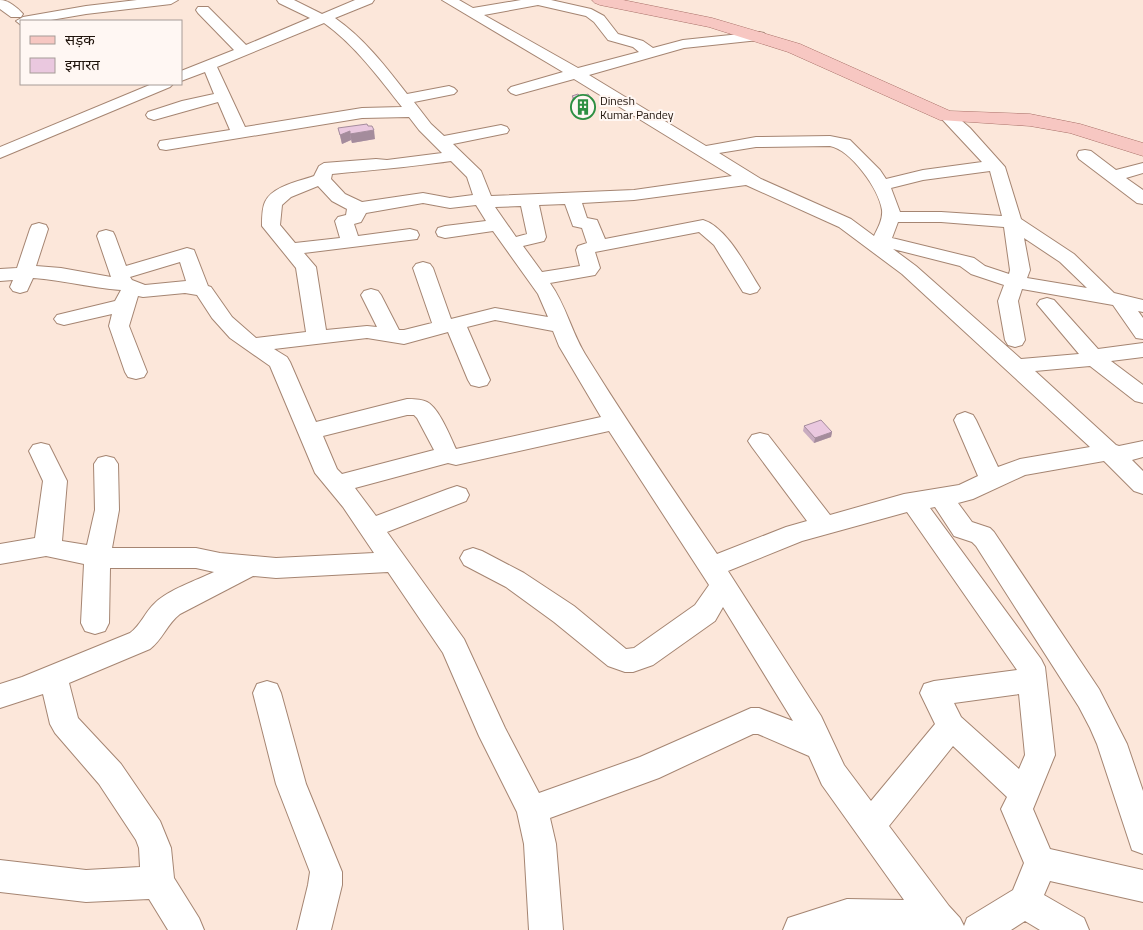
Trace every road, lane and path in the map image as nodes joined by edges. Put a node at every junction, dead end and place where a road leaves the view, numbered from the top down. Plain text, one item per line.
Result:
1 (171, 0) edge
2 (284, 0) edge
3 (367, 0) edge
4 (449, 0) edge
5 (600, 0) edge
6 (0, 3) edge
7 (103, 4) edge
8 (203, 10) dead end
9 (471, 13) junction
10 (323, 18) junction
11 (19, 20) edge
12 (759, 36) junction
13 (244, 51) junction
14 (651, 53) junction
15 (209, 65) junction
16 (577, 73) junction
17 (182, 77) edge
18 (163, 85) edge
19 (516, 90) dead end
20 (449, 91) dead end
21 (224, 96) junction
22 (408, 106) junction
23 (154, 115) dead end
24 (947, 116) junction
25 (502, 130) dead end
26 (239, 132) junction
27 (166, 145) dead end
28 (447, 149) junction
29 (1143, 150) edge
30 (704, 151) junction
31 (0, 153) edge
32 (1085, 155) dead end
33 (994, 165) junction
34 (325, 168) junction
35 (1143, 168) edge
36 (1112, 176) junction
37 (749, 179) junction
38 (882, 185) junction
39 (572, 198) junction
40 (1143, 199) edge
41 (483, 200) junction
42 (529, 200) junction
43 (361, 208) junction
44 (891, 217) junction
45 (1013, 222) junction
46 (39, 229) dead end
47 (445, 232) dead end
48 (505, 234) junction
49 (410, 235) dead end
50 (106, 236) dead end
51 (350, 241) junction
52 (881, 244) junction
53 (598, 246) junction
54 (291, 249) junction
55 (423, 268) dead end
56 (0, 275) edge
57 (537, 279) junction
58 (22, 281) junction
59 (1015, 282) junction
60 (125, 288) junction
61 (750, 288) dead end
62 (199, 290) junction
63 (371, 295) dead end
64 (1114, 299) junction
65 (1047, 304) dead end
66 (1143, 306) edge
67 (64, 319) dead end
68 (450, 326) junction
69 (562, 326) junction
70 (1143, 333) edge
71 (390, 335) junction
72 (316, 337) junction
73 (1016, 340) dead end
74 (252, 345) junction
75 (1143, 350) edge
76 (1094, 357) junction
77 (1016, 366) junction
78 (136, 372) dead end
79 (479, 380) dead end
80 (1143, 396) edge
81 (964, 420) dead end
82 (615, 422) junction
83 (309, 432) junction
84 (760, 441) dead end
85 (1143, 448) edge
86 (41, 451) dead end
87 (1113, 454) junction
88 (448, 455) junction
89 (106, 464) dead end
90 (992, 480) junction
91 (338, 484) junction
92 (1143, 485) edge
93 (457, 495) dead end
94 (941, 497) junction
95 (913, 502) junction
96 (825, 526) junction
97 (371, 528) junction
98 (50, 546) junction
99 (0, 554) edge
100 (97, 558) junction
101 (473, 558) dead end
102 (395, 562) junction
103 (250, 566) junction
104 (717, 576) junction
105 (95, 624) dead end
106 (53, 676) junction
107 (1033, 680) junction
108 (267, 693) dead end
109 (0, 696) edge
110 (951, 726) junction
111 (819, 746) junction
112 (1133, 774) edge
113 (1024, 793) junction
114 (532, 810) junction
115 (869, 827) junction
116 (1143, 839) edge
117 (1040, 863) junction
118 (0, 876) edge
119 (158, 882) junction
120 (1143, 886) edge
121 (1025, 902) junction
122 (942, 924) edge
123 (187, 930) edge
124 (314, 930) edge
125 (546, 930) edge
126 (800, 930) edge
127 (979, 930) edge
128 (1072, 930) edge

1 - 7 street
2 - 10 street
3 - 10 street
4 - 9 street
5 - 12 main road
6 - 11 street
7 - 11 street
8 - 13 street
9 - 14 street
9 - 16 street
10 - 13 street
10 - 22 street
12 - 14 street
12 - 24 main road
13 - 15 street
14 - 16 street
15 - 17 street
15 - 21 street
16 - 19 street
16 - 30 street
18 - 31 street
20 - 22 street
21 - 23 street
21 - 26 street
22 - 26 street
22 - 28 street
24 - 29 main road
24 - 33 street
25 - 28 street
26 - 27 street
28 - 34 street
28 - 41 street
30 - 37 street
30 - 38 street
32 - 36 street
33 - 38 street
33 - 45 street
34 - 43 street
34 - 54 street
35 - 36 street
36 - 40 street
37 - 39 street
37 - 52 street
38 - 44 street
39 - 42 street
39 - 53 street
41 - 42 street
41 - 43 street
41 - 48 street
42 - 48 street
43 - 51 street
44 - 45 street
44 - 52 street
45 - 59 street
45 - 64 street
46 - 58 street
47 - 48 street
48 - 57 street
49 - 51 street
50 - 60 street
51 - 54 street
52 - 59 street
52 - 77 street
53 - 57 street
53 - 61 street
54 - 72 street
55 - 68 street
56 - 58 street
57 - 69 street
58 - 60 street
59 - 64 street
59 - 73 street
60 - 62 street
60 - 62 street
60 - 67 street
60 - 78 street
62 - 74 street
63 - 71 street
64 - 66 street
64 - 70 street
65 - 76 street
68 - 69 street
68 - 71 street
68 - 79 street
69 - 82 street
71 - 72 street
72 - 74 street
74 - 83 street
75 - 76 street
76 - 77 street
76 - 80 street
77 - 87 street
81 - 90 street
82 - 88 street
82 - 104 street
83 - 88 street
83 - 91 street
84 - 96 street
85 - 87 street
86 - 98 street
87 - 90 street
87 - 92 street
88 - 91 street
89 - 100 street
90 - 94 street
91 - 97 street
93 - 97 street
94 - 95 street
94 - 112 street
95 - 96 street
95 - 107 street
96 - 104 street
97 - 102 street
98 - 99 street
98 - 100 street
100 - 103 street
100 - 105 street
101 - 104 street
102 - 103 street
102 - 114 street
103 - 106 street
104 - 111 street
106 - 109 street
106 - 119 street
107 - 110 street
107 - 113 street
108 - 124 street
110 - 113 street
110 - 115 street
111 - 114 street
111 - 115 street
112 - 116 street
113 - 117 street
114 - 125 street
115 - 122 street
117 - 120 street
117 - 121 street
118 - 119 street
119 - 123 street
121 - 127 street
121 - 128 street
122 - 126 street

